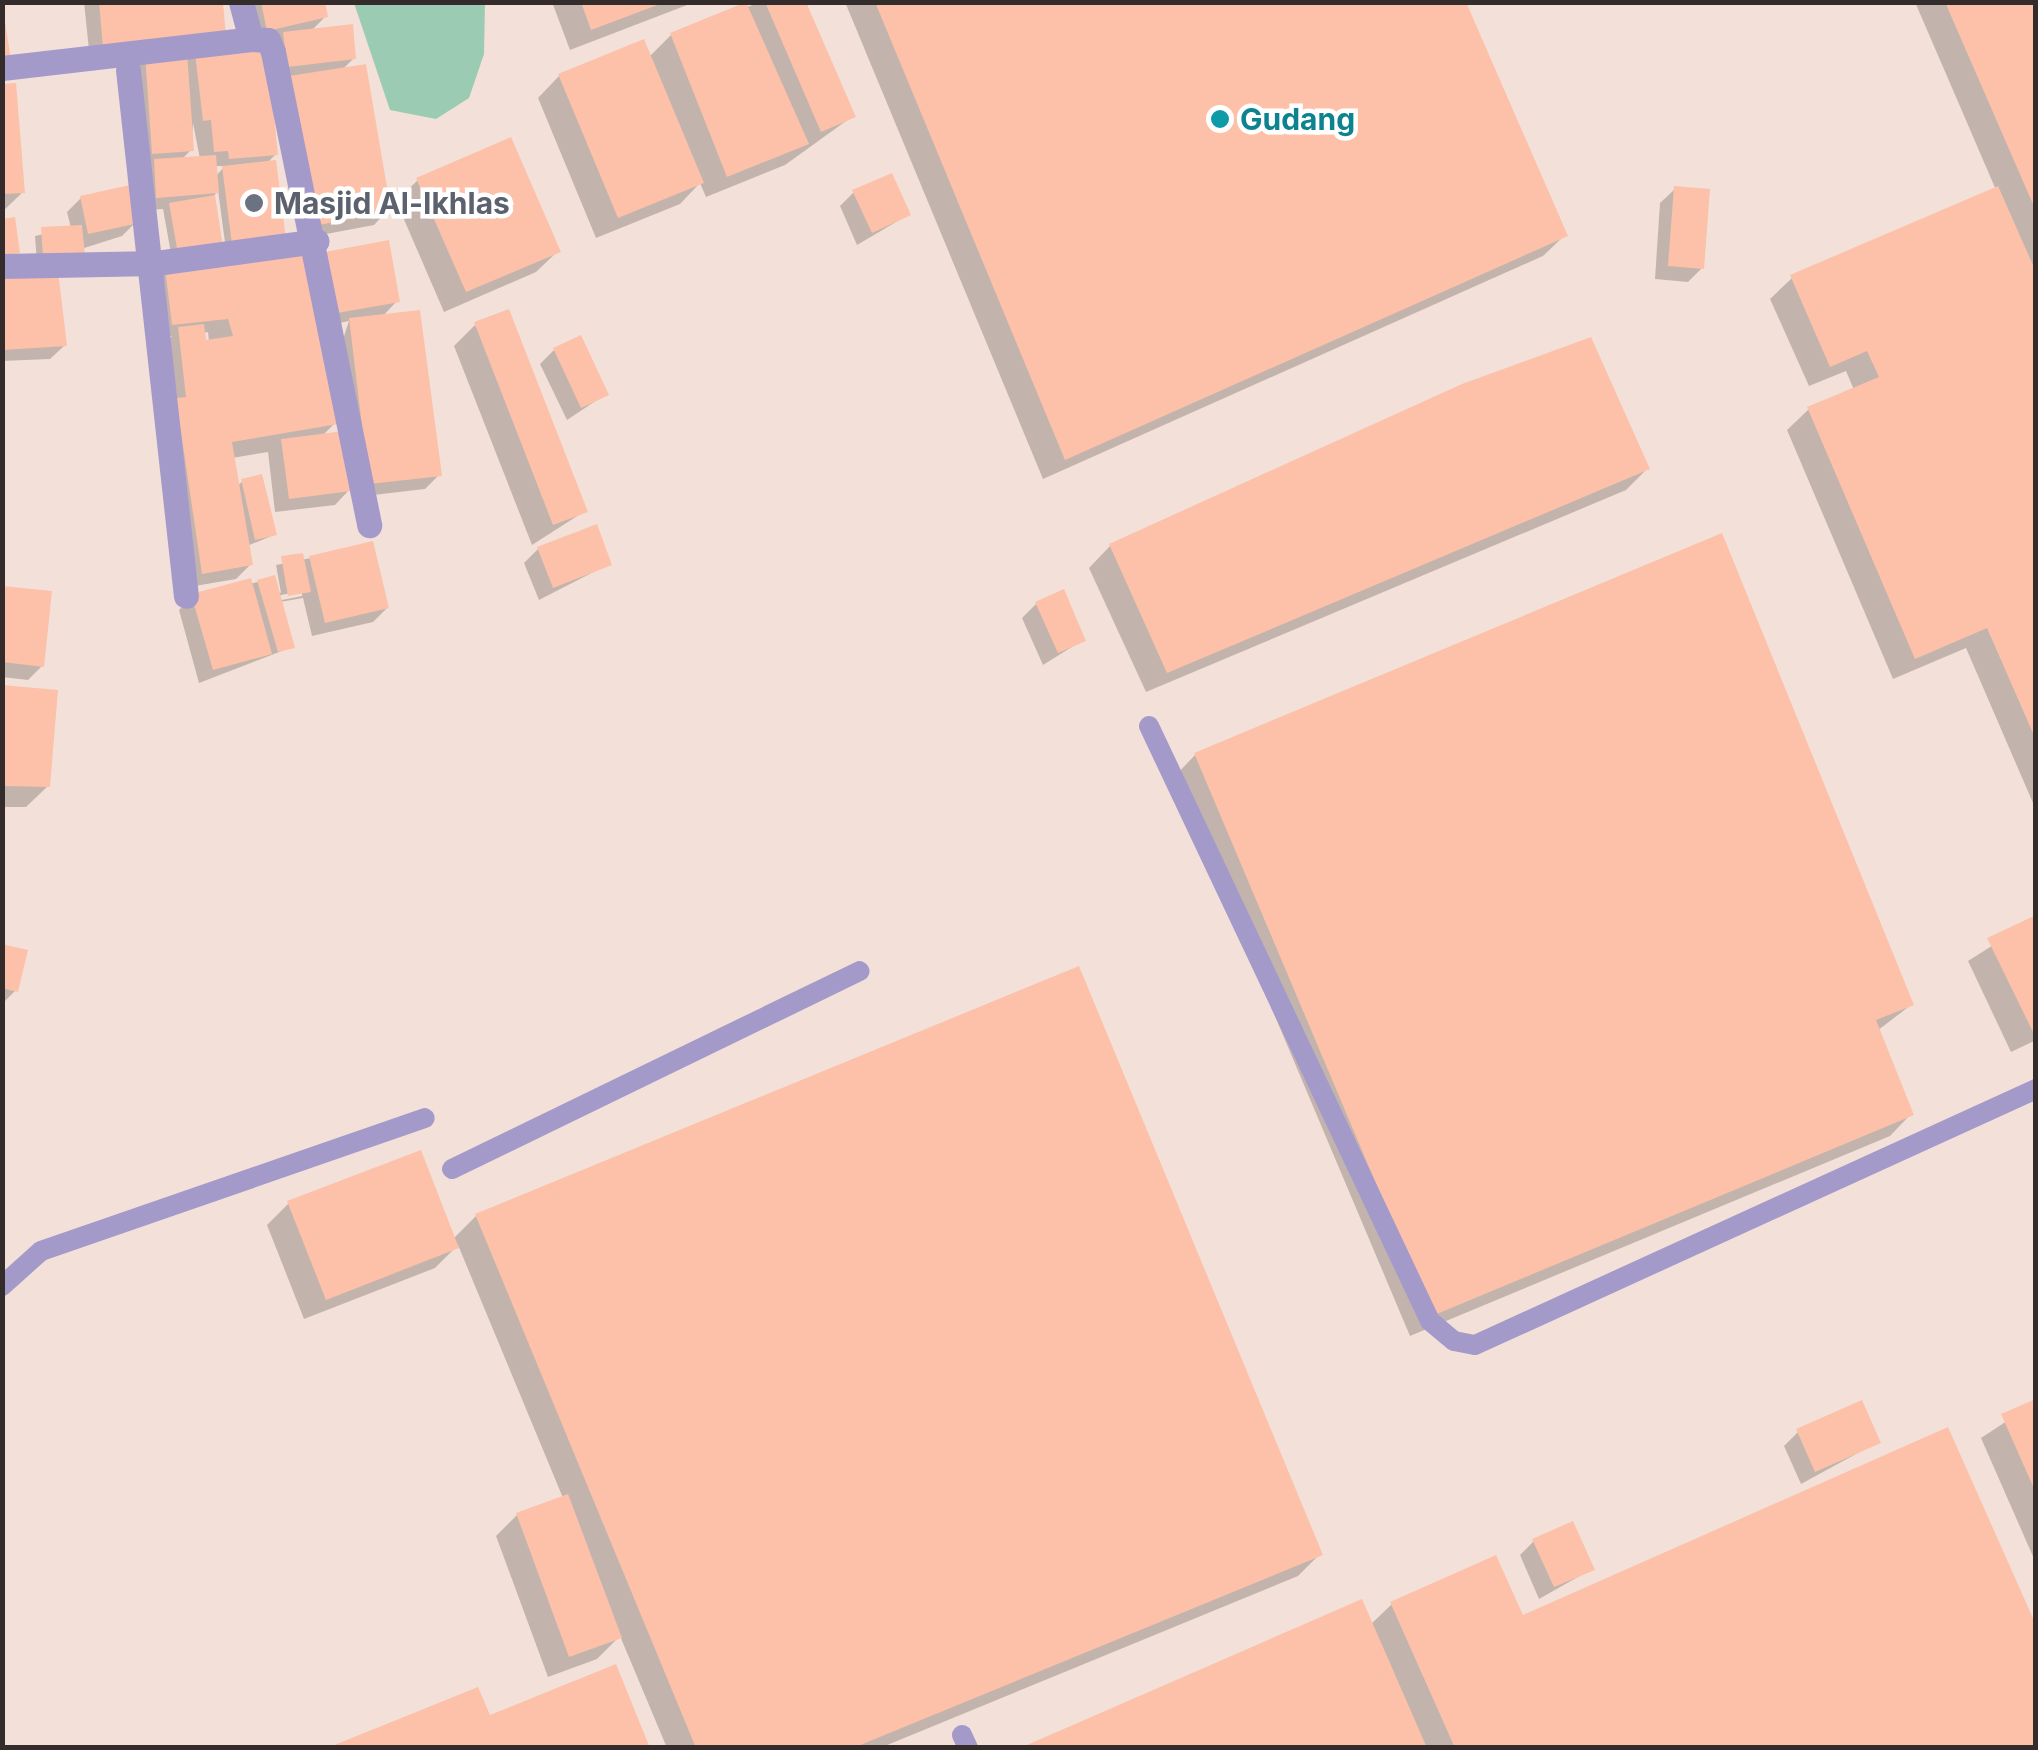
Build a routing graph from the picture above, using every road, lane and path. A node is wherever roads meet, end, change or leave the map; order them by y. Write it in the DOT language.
graph roads {
  1 [pos="241,2"];
  2 [pos="251,38"];
  3 [pos="2,68"];
  4 [pos="128,70"];
  5 [pos="316,242"];
  6 [pos="156,263"];
  7 [pos="2,266"];
  8 [pos="369,525"];
  9 [pos="186,596"];
  10 [pos="1149,726"];
  11 [pos="859,972"];
  12 [pos="2036,1089"];
  13 [pos="425,1118"];
  14 [pos="452,1169"];
  15 [pos="2,1286"];
  1 -- 2 [label="street"];
  2 -- 3 [label="street"];
  2 -- 5 [label="street"];
  4 -- 6 [label="street"];
  5 -- 6 [label="street"];
  5 -- 8 [label="street"];
  6 -- 7 [label="street"];
  6 -- 9 [label="street"];
  10 -- 12 [label="lane"];
  11 -- 14 [label="lane"];
  13 -- 15 [label="lane"];
}
